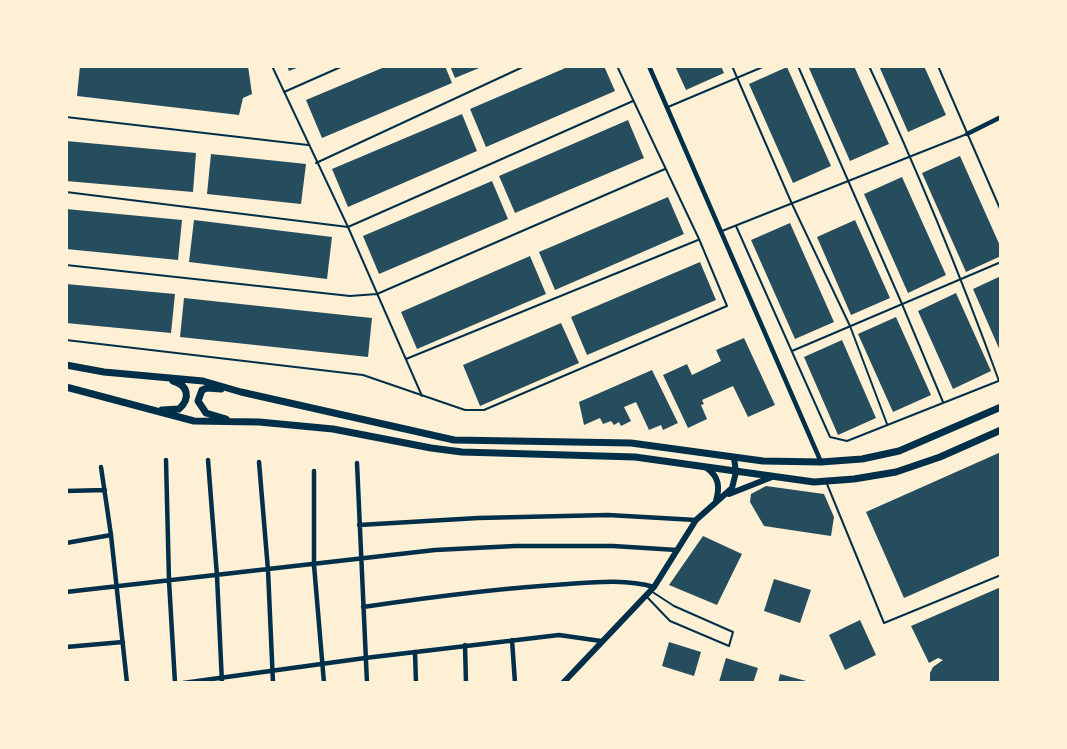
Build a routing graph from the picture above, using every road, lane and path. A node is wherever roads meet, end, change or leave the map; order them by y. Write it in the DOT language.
graph roads {
  1 [pos="272,66"];
  2 [pos="343,66"];
  3 [pos="525,66"];
  4 [pos="617,66"];
  5 [pos="650,66"];
  6 [pos="732,66"];
  7 [pos="765,66"];
  8 [pos="798,66"];
  9 [pos="869,66"];
  10 [pos="938,66"];
  11 [pos="738,78"];
  12 [pos="284,92"];
  13 [pos="633,101"];
  14 [pos="667,107"];
  15 [pos="66,117"];
  16 [pos="1001,117"];
  17 [pos="967,134"];
  18 [pos="308,145"];
  19 [pos="911,157"];
  20 [pos="316,162"];
  21 [pos="665,169"];
  22 [pos="848,182"];
  23 [pos="66,192"];
  24 [pos="792,204"];
  25 [pos="1001,212"];
  26 [pos="736,225"];
  27 [pos="348,228"];
  28 [pos="722,231"];
  29 [pos="699,239"];
  30 [pos="1001,262"];
  31 [pos="66,265"];
  32 [pos="962,279"];
  33 [pos="377,294"];
  34 [pos="902,304"];
  35 [pos="850,326"];
  36 [pos="66,340"];
  37 [pos="792,351"];
  38 [pos="406,359"];
  39 [pos="66,365"];
  40 [pos="155,377"];
  41 [pos="1000,380"];
  42 [pos="66,387"];
  43 [pos="241,392"];
  44 [pos="422,396"];
  45 [pos="943,403"];
  46 [pos="1001,407"];
  47 [pos="147,410"];
  48 [pos="235,421"];
  49 [pos="887,425"];
  50 [pos="1001,430"];
  51 [pos="734,458"];
  52 [pos="166,460"];
  53 [pos="208,460"];
  54 [pos="259,462"];
  55 [pos="821,462"];
  56 [pos="357,463"];
  57 [pos="101,467"];
  58 [pos="707,468"];
  59 [pos="314,471"];
  60 [pos="736,472"];
  61 [pos="772,477"];
  62 [pos="826,481"];
  63 [pos="105,490"];
  64 [pos="66,491"];
  65 [pos="715,501"];
  66 [pos="696,520"];
  67 [pos="359,525"];
  68 [pos="111,535"];
  69 [pos="66,543"];
  70 [pos="677,550"];
  71 [pos="361,559"];
  72 [pos="314,564"];
  73 [pos="268,570"];
  74 [pos="1001,575"];
  75 [pos="217,576"];
  76 [pos="169,581"];
  77 [pos="117,587"];
  78 [pos="651,591"];
  79 [pos="66,592"];
  80 [pos="363,607"];
  81 [pos="512,640"];
  82 [pos="601,641"];
  83 [pos="123,642"];
  84 [pos="465,645"];
  85 [pos="66,647"];
  86 [pos="415,652"];
  87 [pos="365,658"];
  88 [pos="323,664"];
  89 [pos="273,671"];
  90 [pos="222,680"];
  91 [pos="127,683"];
  92 [pos="175,683"];
  93 [pos="183,683"];
  94 [pos="273,683"];
  95 [pos="324,683"];
  96 [pos="367,683"];
  97 [pos="416,683"];
  98 [pos="466,683"];
  99 [pos="515,683"];
  100 [pos="563,683"];
  1 -- 12 [label="lane"];
  2 -- 12 [label="lane"];
  3 -- 20 [label="lane"];
  4 -- 13 [label="lane"];
  5 -- 14 [label="street"];
  6 -- 11 [label="lane"];
  7 -- 11 [label="lane"];
  8 -- 22 [label="lane"];
  9 -- 19 [label="lane"];
  10 -- 17 [label="lane"];
  11 -- 14 [label="lane"];
  11 -- 24 [label="lane"];
  12 -- 18 [label="lane"];
  13 -- 21 [label="lane"];
  13 -- 27 [label="lane"];
  14 -- 28 [label="street"];
  15 -- 18 [label="lane"];
  16 -- 17 [label="street"];
  17 -- 19 [label="lane"];
  17 -- 25 [label="lane"];
  18 -- 20 [label="lane"];
  19 -- 22 [label="lane"];
  19 -- 32 [label="lane"];
  20 -- 27 [label="lane"];
  21 -- 29 [label="lane"];
  21 -- 33 [label="lane"];
  22 -- 24 [label="lane"];
  22 -- 34 [label="lane"];
  23 -- 27 [label="lane"];
  24 -- 26 [label="lane"];
  24 -- 35 [label="lane"];
  26 -- 28 [label="lane"];
  26 -- 37 [label="lane"];
  27 -- 33 [label="lane"];
  28 -- 55 [label="street"];
  29 -- 38 [label="lane"];
  29 -- 44 [label="lane"];
  30 -- 32 [label="lane"];
  31 -- 33 [label="lane"];
  32 -- 34 [label="lane"];
  32 -- 41 [label="lane"];
  33 -- 38 [label="lane"];
  34 -- 35 [label="lane"];
  34 -- 45 [label="lane"];
  35 -- 37 [label="lane"];
  35 -- 49 [label="lane"];
  36 -- 44 [label="lane"];
  37 -- 49 [label="lane"];
  38 -- 44 [label="lane"];
  39 -- 40 [label="main road"];
  40 -- 43 [label="main road"];
  40 -- 47 [label="main road"];
  41 -- 45 [label="lane"];
  42 -- 47 [label="main road"];
  43 -- 48 [label="main road"];
  43 -- 51 [label="main road"];
  45 -- 49 [label="lane"];
  46 -- 55 [label="main road"];
  47 -- 48 [label="main road"];
  48 -- 58 [label="main road"];
  50 -- 62 [label="main road"];
  51 -- 55 [label="main road"];
  51 -- 60 [label="street"];
  52 -- 76 [label="street"];
  53 -- 75 [label="street"];
  54 -- 73 [label="street"];
  56 -- 67 [label="street"];
  57 -- 63 [label="street"];
  58 -- 60 [label="main road"];
  58 -- 65 [label="street"];
  59 -- 72 [label="street"];
  60 -- 61 [label="main road"];
  60 -- 65 [label="street"];
  61 -- 62 [label="main road"];
  61 -- 65 [label="street"];
  62 -- 74 [label="lane"];
  63 -- 64 [label="street"];
  63 -- 68 [label="street"];
  65 -- 66 [label="street"];
  66 -- 67 [label="street"];
  66 -- 70 [label="street"];
  67 -- 71 [label="street"];
  68 -- 69 [label="street"];
  68 -- 77 [label="street"];
  70 -- 71 [label="street"];
  70 -- 78 [label="street"];
  71 -- 72 [label="street"];
  71 -- 80 [label="street"];
  72 -- 73 [label="street"];
  72 -- 88 [label="street"];
  73 -- 75 [label="street"];
  73 -- 89 [label="street"];
  75 -- 76 [label="street"];
  75 -- 90 [label="street"];
  76 -- 77 [label="street"];
  76 -- 92 [label="street"];
  77 -- 79 [label="street"];
  77 -- 83 [label="street"];
  78 -- 78 [label="lane"];
  78 -- 80 [label="street"];
  78 -- 82 [label="street"];
  80 -- 87 [label="street"];
  81 -- 82 [label="street"];
  81 -- 84 [label="street"];
  81 -- 99 [label="street"];
  82 -- 100 [label="street"];
  83 -- 85 [label="street"];
  83 -- 91 [label="street"];
  84 -- 86 [label="street"];
  84 -- 98 [label="street"];
  86 -- 87 [label="street"];
  86 -- 97 [label="street"];
  87 -- 88 [label="street"];
  87 -- 96 [label="street"];
  88 -- 89 [label="street"];
  88 -- 95 [label="street"];
  89 -- 90 [label="street"];
  89 -- 94 [label="street"];
  90 -- 93 [label="street"];
}
